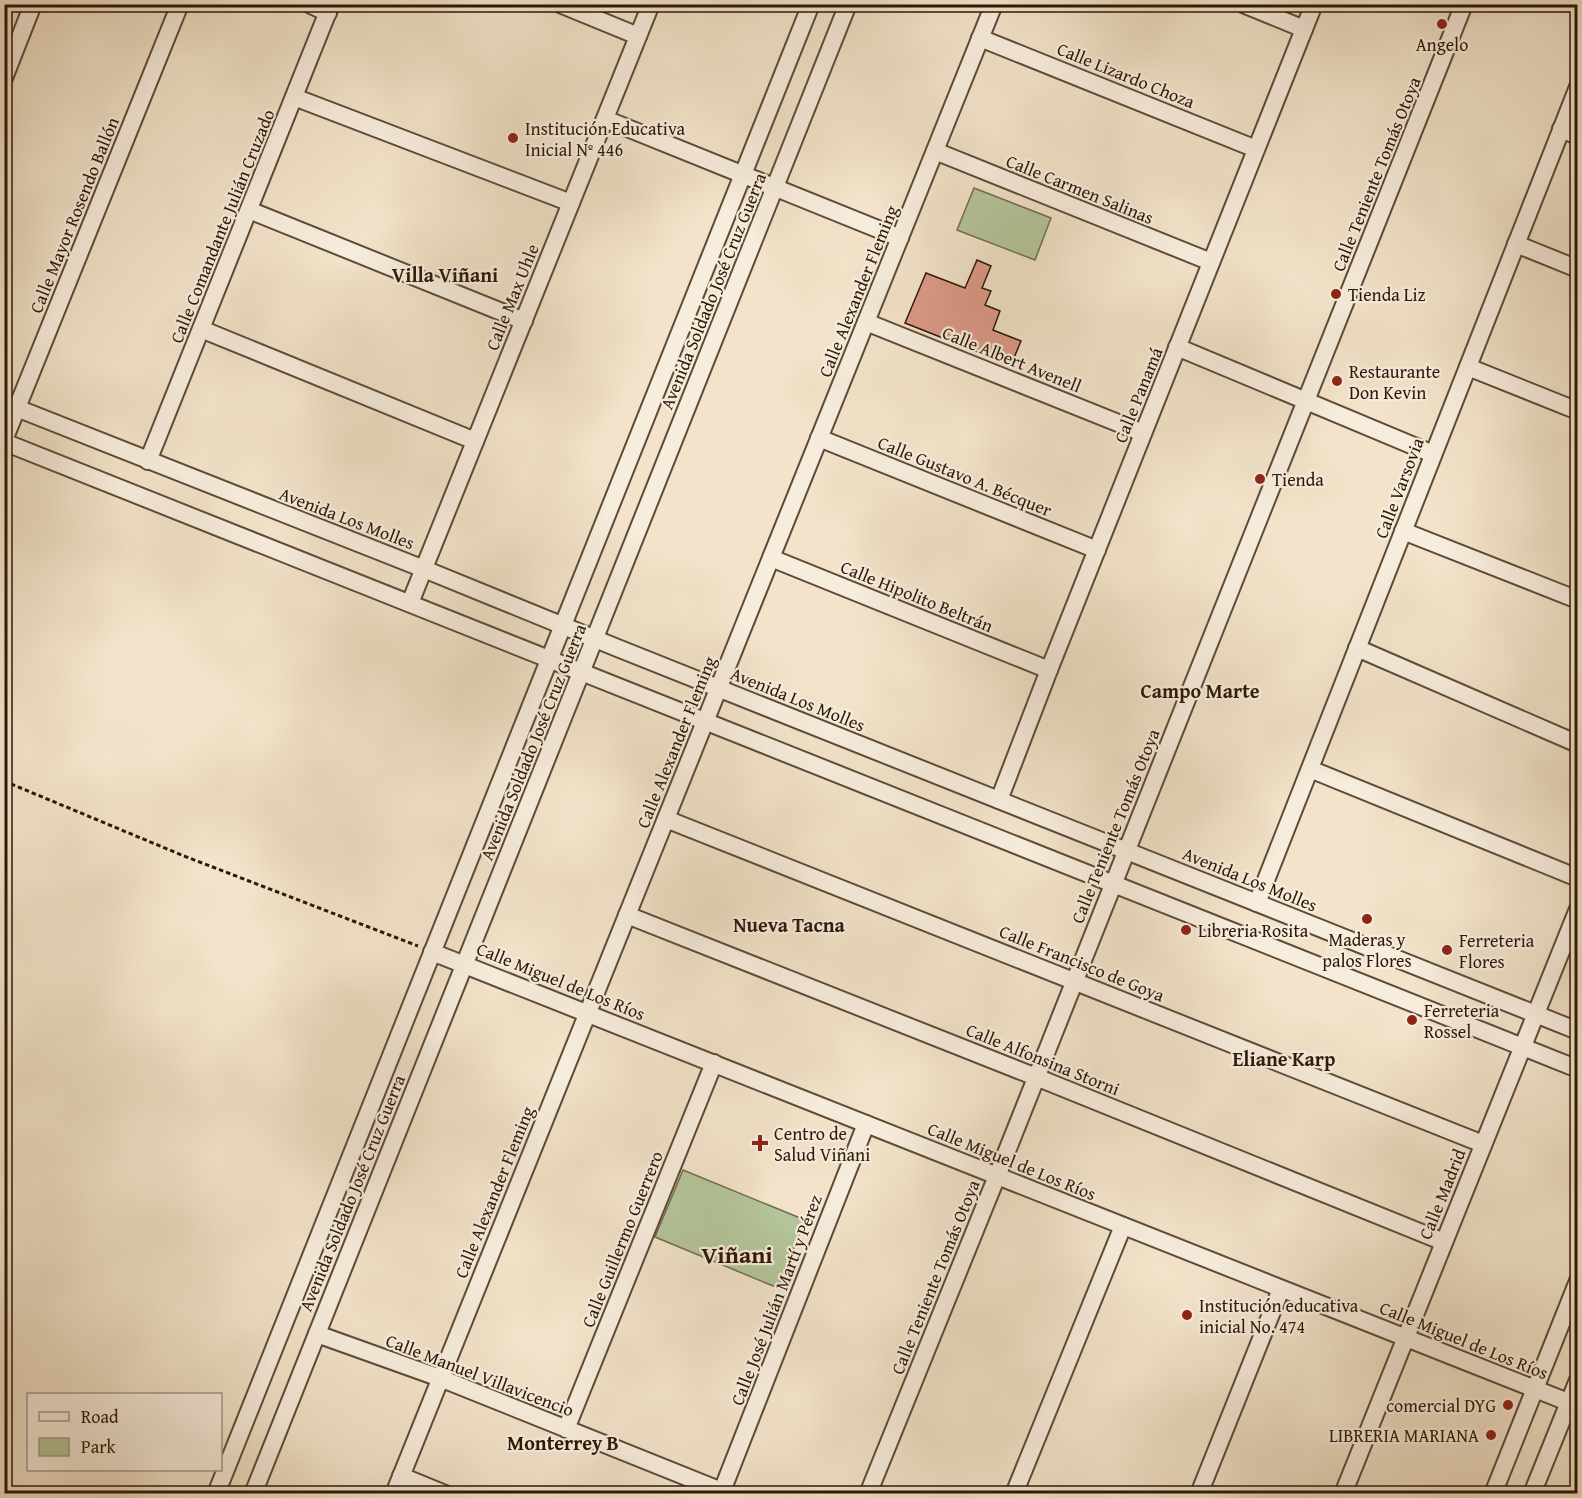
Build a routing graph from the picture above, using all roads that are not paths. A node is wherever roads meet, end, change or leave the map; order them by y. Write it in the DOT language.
graph roads {
  1 [pos="33,4"];
  2 [pos="180,4"];
  3 [pos="309,4"];
  4 [pos="560,4"];
  5 [pos="651,4"];
  6 [pos="811,4"];
  7 [pos="848,4"];
  8 [pos="994,4"];
  9 [pos="1243,4"];
  10 [pos="1314,4"];
  11 [pos="1464,4"];
  12 [pos="329,9"];
  13 [pos="1304,29"];
  14 [pos="638,36"];
  15 [pos="980,38"];
  16 [pos="4,78"];
  17 [pos="1578,87"];
  18 [pos="294,97"];
  19 [pos="605,119"];
  20 [pos="1561,129"];
  21 [pos="1578,136"];
  22 [pos="1256,149"];
  23 [pos="935,151"];
  24 [pos="743,174"];
  25 [pos="775,188"];
  26 [pos="571,203"];
  27 [pos="249,210"];
  28 [pos="900,238"];
  29 [pos="1516,244"];
  30 [pos="1211,262"];
  31 [pos="1578,269"];
  32 [pos="524,321"];
  33 [pos="866,322"];
  34 [pos="201,329"];
  35 [pos="1177,348"];
  36 [pos="1468,368"];
  37 [pos="1306,400"];
  38 [pos="11,406"];
  39 [pos="1578,411"];
  40 [pos="1143,433"];
  41 [pos="819,438"];
  42 [pos="4,441"];
  43 [pos="476,441"];
  44 [pos="1433,454"];
  45 [pos="148,461"];
  46 [pos="1403,531"];
  47 [pos="1097,550"];
  48 [pos="771,558"];
  49 [pos="424,569"];
  50 [pos="1578,600"];
  51 [pos="410,603"];
  52 [pos="563,625"];
  53 [pos="595,639"];
  54 [pos="1357,648"];
  55 [pos="549,659"];
  56 [pos="1049,670"];
  57 [pos="582,672"];
  58 [pos="719,688"];
  59 [pos="705,721"];
  60 [pos="1578,744"];
  61 [pos="1310,769"];
  62 [pos="999,800"];
  63 [pos="666,819"];
  64 [pos="1127,851"];
  65 [pos="1578,878"];
  66 [pos="1113,884"];
  67 [pos="1257,903"];
  68 [pos="1578,909"];
  69 [pos="627,915"];
  70 [pos="432,952"];
  71 [pos="465,964"];
  72 [pos="1074,981"];
  73 [pos="588,1013"];
  74 [pos="1536,1014"];
  75 [pos="1578,1031"];
  76 [pos="1522,1047"];
  77 [pos="714,1063"];
  78 [pos="1578,1069"];
  79 [pos="1036,1077"];
  80 [pos="866,1124"];
  81 [pos="1483,1144"];
  82 [pos="997,1176"];
  83 [pos="1123,1226"];
  84 [pos="1444,1242"];
  85 [pos="1578,1281"];
  86 [pos="1281,1289"];
  87 [pos="317,1334"];
  88 [pos="1406,1338"];
  89 [pos="440,1378"];
  90 [pos="1578,1380"];
  91 [pos="1534,1389"];
  92 [pos="1573,1405"];
  93 [pos="566,1429"];
  94 [pos="401,1476"];
  95 [pos="726,1492"];
  96 [pos="216,1494"];
  97 [pos="253,1494"];
  98 [pos="394,1494"];
  99 [pos="445,1494"];
  100 [pos="868,1494"];
  101 [pos="1014,1494"];
  102 [pos="1198,1494"];
  103 [pos="1343,1494"];
  104 [pos="1492,1494"];
  105 [pos="1532,1494"];
  1 -- 16 [label="street"];
  2 -- 38 [label="street, Calle Mayor Rosendo Ballón"];
  3 -- 12 [label="street"];
  4 -- 14 [label="street"];
  5 -- 14 [label="street, Calle Max Uhle"];
  6 -- 24 [label="street, Avenida Soldado José Cruz Guerra"];
  7 -- 25 [label="street, Avenida Soldado José Cruz Guerra"];
  8 -- 15 [label="street, Calle Alexander Fleming"];
  9 -- 13 [label="street"];
  10 -- 13 [label="street, Calle Panamá"];
  11 -- 37 [label="street, Calle Teniente Tomás Otoya"];
  12 -- 18 [label="street, Calle Comandante Julián Cruzado"];
  13 -- 22 [label="street, Calle Panamá"];
  14 -- 19 [label="street, Calle Max Uhle"];
  15 -- 22 [label="street, Calle Lizardo Choza"];
  15 -- 23 [label="street, Calle Alexander Fleming"];
  17 -- 20 [label="street, Calle Varsovia"];
  18 -- 26 [label="street"];
  18 -- 27 [label="street, Calle Comandante Julián Cruzado"];
  19 -- 24 [label="street"];
  19 -- 26 [label="street, Calle Max Uhle"];
  20 -- 21 [label="street"];
  20 -- 29 [label="street, Calle Varsovia"];
  22 -- 30 [label="street, Calle Panamá"];
  23 -- 28 [label="street, Calle Alexander Fleming"];
  23 -- 30 [label="street, Calle Carmen Salinas"];
  24 -- 25 [label="street"];
  24 -- 52 [label="street, Avenida Soldado José Cruz Guerra"];
  25 -- 28 [label="street"];
  25 -- 53 [label="street, Avenida Soldado José Cruz Guerra"];
  26 -- 32 [label="street, Calle Max Uhle"];
  27 -- 32 [label="street"];
  27 -- 34 [label="street, Calle Comandante Julián Cruzado"];
  28 -- 33 [label="street, Calle Alexander Fleming"];
  29 -- 31 [label="street"];
  29 -- 36 [label="street, Calle Varsovia"];
  30 -- 35 [label="street, Calle Panamá"];
  32 -- 43 [label="street, Calle Max Uhle"];
  33 -- 40 [label="street, Calle Albert Avenell"];
  33 -- 41 [label="street, Calle Alexander Fleming"];
  34 -- 43 [label="street"];
  34 -- 45 [label="street, Calle Comandante Julián Cruzado"];
  35 -- 37 [label="street"];
  35 -- 40 [label="street, Calle Panamá"];
  36 -- 39 [label="street"];
  36 -- 44 [label="street, Calle Varsovia"];
  37 -- 44 [label="street"];
  37 -- 64 [label="street, Calle Teniente Tomás Otoya"];
  38 -- 42 [label="street, Calle Mayor Rosendo Ballón"];
  38 -- 45 [label="street, Avenida Los Molles"];
  40 -- 47 [label="street, Calle Panamá"];
  41 -- 47 [label="street, Calle Gustavo A. Bécquer"];
  41 -- 48 [label="street, Calle Alexander Fleming"];
  42 -- 51 [label="street"];
  43 -- 49 [label="street, Calle Max Uhle"];
  44 -- 46 [label="street, Calle Varsovia"];
  45 -- 49 [label="street, Avenida Los Molles"];
  46 -- 50 [label="street"];
  46 -- 54 [label="street, Calle Varsovia"];
  47 -- 56 [label="street, Calle Panamá"];
  48 -- 56 [label="street, Calle Hipolito Beltrán"];
  48 -- 58 [label="street, Calle Alexander Fleming"];
  49 -- 51 [label="street, Calle Max Uhle"];
  49 -- 52 [label="street, Avenida Los Molles"];
  51 -- 55 [label="street"];
  52 -- 53 [label="street, Avenida Los Molles"];
  52 -- 55 [label="street, Avenida Soldado José Cruz Guerra"];
  53 -- 57 [label="street, Avenida Soldado José Cruz Guerra"];
  53 -- 58 [label="street, Avenida Los Molles"];
  54 -- 60 [label="street"];
  54 -- 61 [label="street, Calle Varsovia"];
  55 -- 57 [label="street"];
  55 -- 70 [label="street, Avenida Soldado José Cruz Guerra"];
  56 -- 62 [label="street, Calle Panamá"];
  57 -- 59 [label="street"];
  57 -- 71 [label="street, Avenida Soldado José Cruz Guerra"];
  58 -- 59 [label="street, Calle Alexander Fleming"];
  58 -- 62 [label="street, Avenida Los Molles"];
  59 -- 63 [label="street, Calle Alexander Fleming"];
  59 -- 66 [label="street"];
  61 -- 65 [label="street"];
  61 -- 67 [label="street, Calle Varsovia"];
  62 -- 64 [label="street, Avenida Los Molles"];
  63 -- 69 [label="street, Calle Alexander Fleming"];
  63 -- 72 [label="street, Calle Francisco de Goya"];
  64 -- 66 [label="street, Calle Teniente Tomás Otoya"];
  64 -- 67 [label="street, Avenida Los Molles"];
  66 -- 72 [label="street, Calle Teniente Tomás Otoya"];
  66 -- 76 [label="street"];
  67 -- 74 [label="street, Avenida Los Molles"];
  68 -- 74 [label="street, Calle Madrid"];
  69 -- 73 [label="street, Calle Alexander Fleming"];
  69 -- 79 [label="street, Calle Alfonsina Storni"];
  70 -- 71 [label="street, Calle Miguel de Los Ríos"];
  70 -- 96 [label="street, Avenida Soldado José Cruz Guerra"];
  71 -- 73 [label="street, Calle Miguel de Los Ríos"];
  71 -- 87 [label="street, Avenida Soldado José Cruz Guerra"];
  72 -- 79 [label="street, Calle Teniente Tomás Otoya"];
  72 -- 81 [label="street, Calle Francisco de Goya"];
  73 -- 77 [label="street, Calle Miguel de Los Ríos"];
  73 -- 89 [label="street, Calle Alexander Fleming"];
  74 -- 75 [label="street, Avenida Los Molles"];
  74 -- 76 [label="street, Calle Madrid"];
  76 -- 78 [label="street"];
  76 -- 81 [label="street, Calle Madrid"];
  77 -- 80 [label="street, Calle Miguel de Los Ríos"];
  77 -- 93 [label="street, Calle Guillermo Guerrero"];
  79 -- 82 [label="street, Calle Teniente Tomás Otoya"];
  79 -- 84 [label="street, Calle Alfonsina Storni"];
  80 -- 82 [label="street, Calle Miguel de Los Ríos"];
  80 -- 95 [label="street, Calle José Julián Martí y Pérez"];
  81 -- 84 [label="street, Calle Madrid"];
  82 -- 83 [label="street, Calle Miguel de Los Ríos"];
  82 -- 100 [label="street, Calle Teniente Tomás Otoya"];
  83 -- 86 [label="street, Calle Miguel de Los Ríos"];
  83 -- 101 [label="street"];
  84 -- 88 [label="street, Calle Madrid"];
  85 -- 91 [label="street"];
  86 -- 88 [label="street, Calle Miguel de Los Ríos"];
  86 -- 102 [label="street"];
  87 -- 89 [label="street, Calle Manuel Villavicencio"];
  87 -- 97 [label="street, Avenida Soldado José Cruz Guerra"];
  88 -- 91 [label="street, Calle Miguel de Los Ríos"];
  88 -- 103 [label="street, Calle Madrid"];
  89 -- 93 [label="street, Calle Manuel Villavicencio"];
  89 -- 94 [label="street, Calle Alexander Fleming"];
  90 -- 92 [label="street"];
  91 -- 92 [label="street, Calle Miguel de Los Ríos"];
  91 -- 104 [label="street"];
  92 -- 105 [label="street"];
  93 -- 95 [label="street, Calle Manuel Villavicencio"];
  94 -- 98 [label="street, Calle Alexander Fleming"];
  94 -- 99 [label="street"];
}
